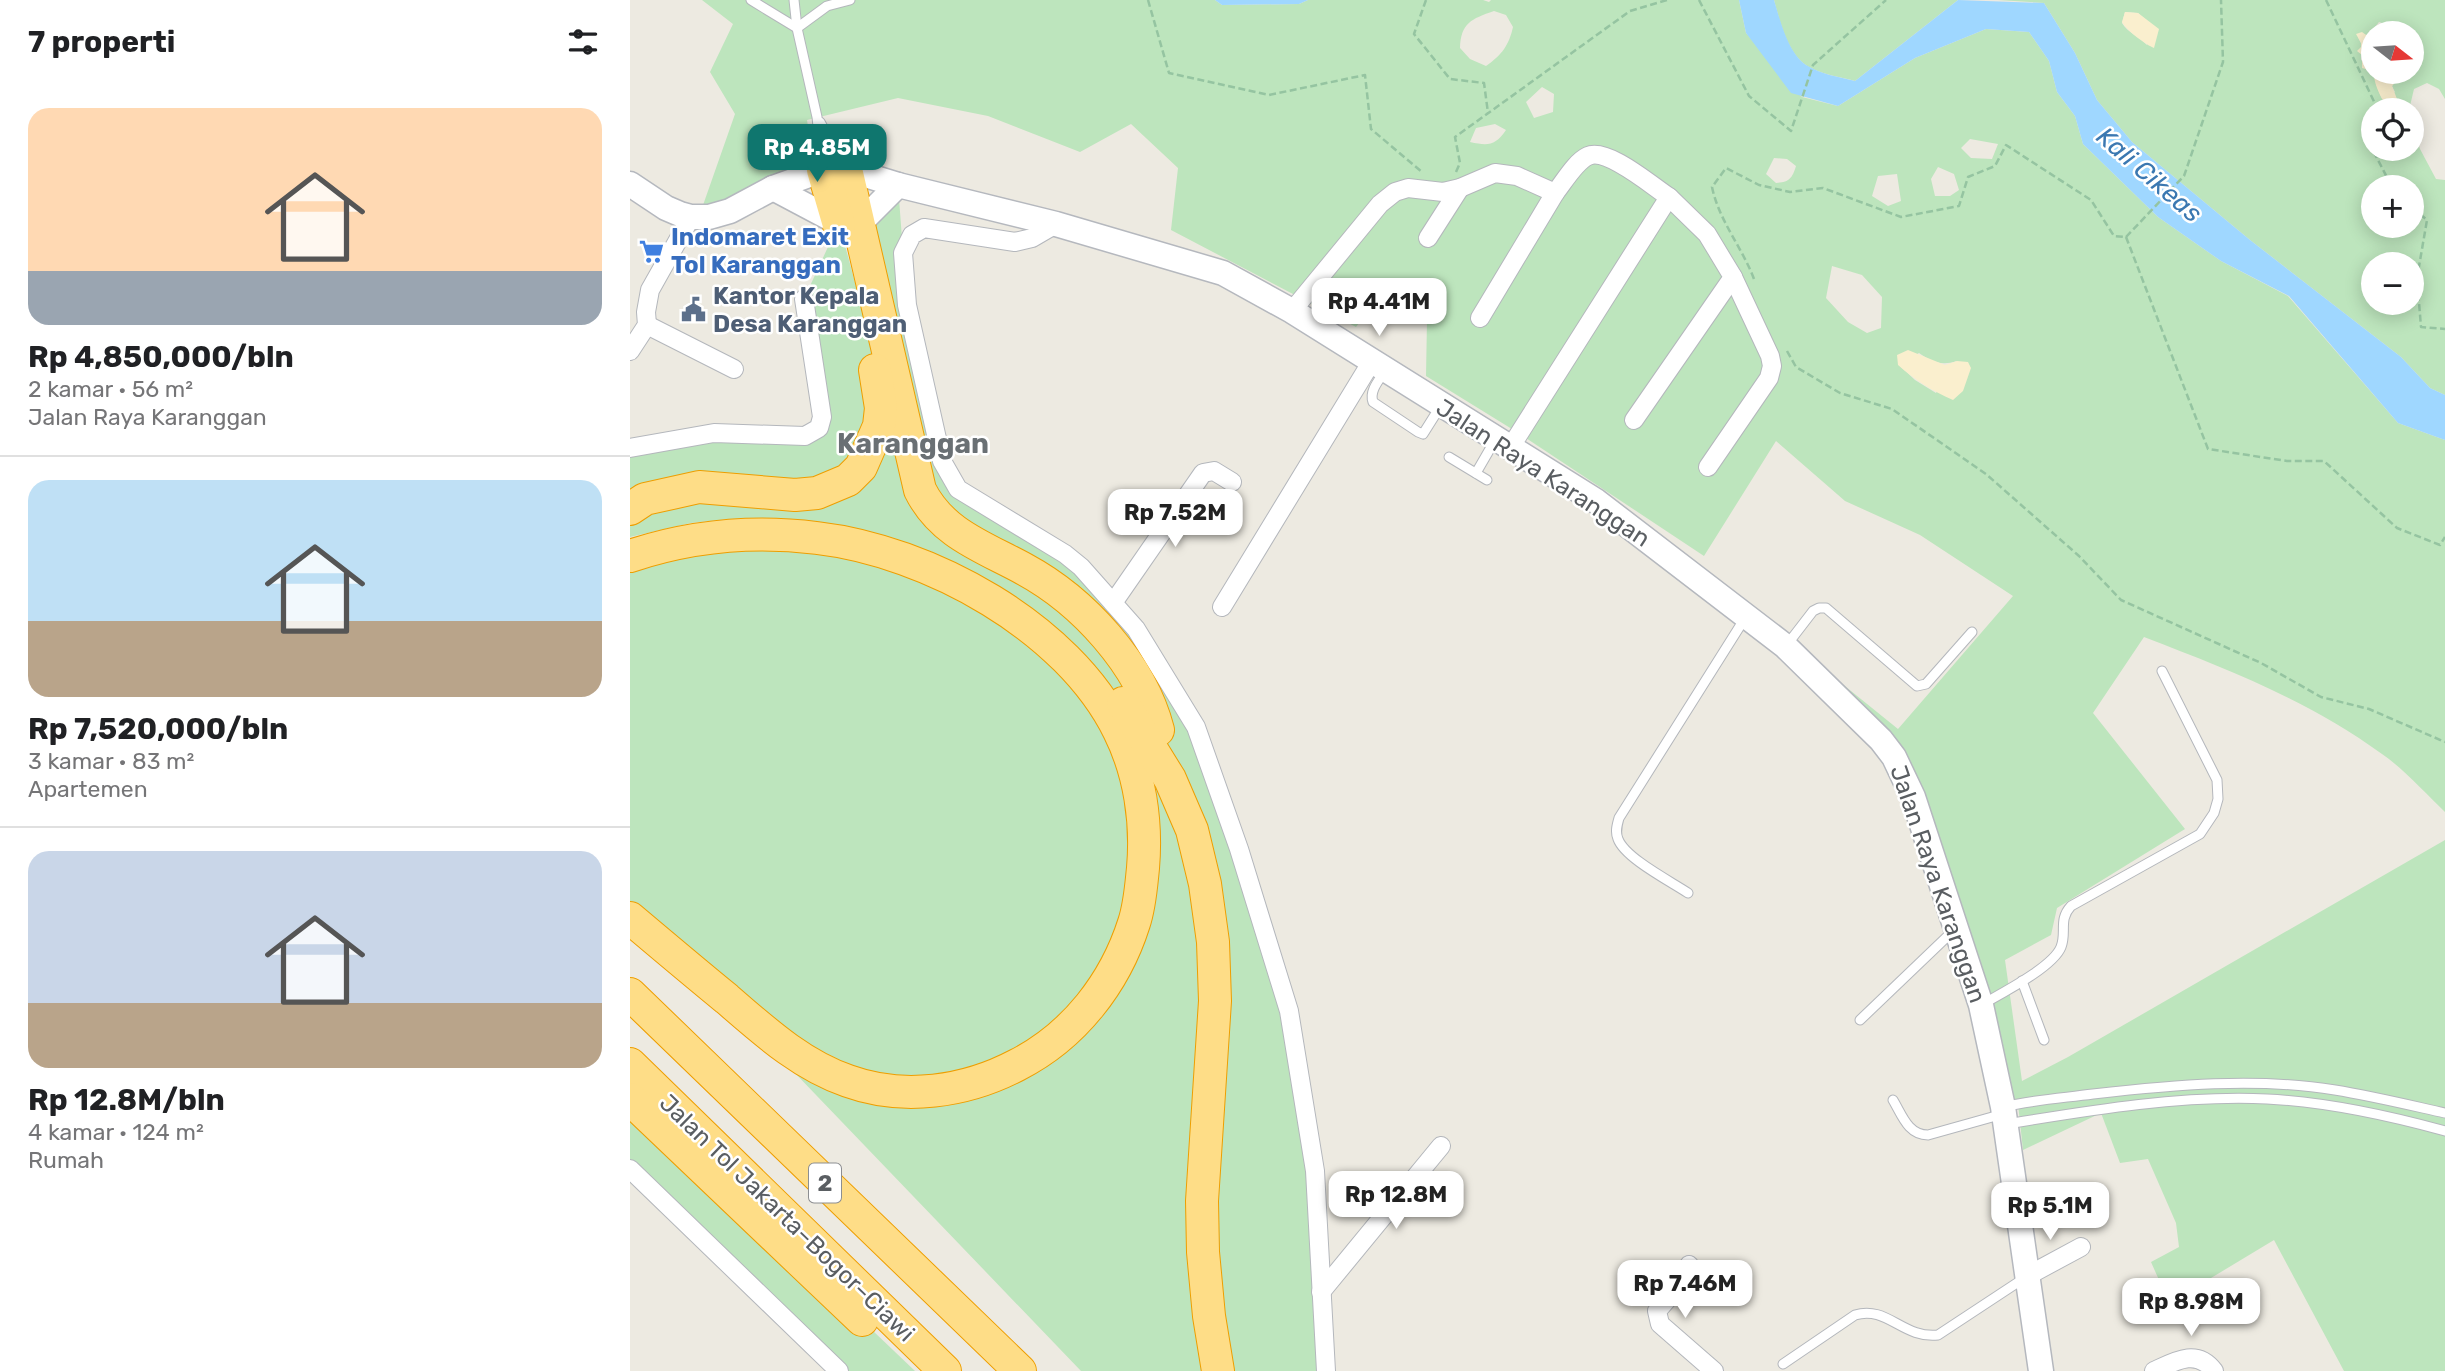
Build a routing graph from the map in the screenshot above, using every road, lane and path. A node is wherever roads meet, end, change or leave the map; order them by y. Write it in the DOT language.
graph roads {
  1 [pos="751,0"];
  2 [pos="794,0"];
  3 [pos="850,0"];
  4 [pos="1148,0"];
  5 [pos="1426,0"];
  6 [pos="1667,0"];
  7 [pos="1699,0"];
  8 [pos="1886,0"];
  9 [pos="2221,0"];
  10 [pos="2326,0"];
  11 [pos="797,28"];
  12 [pos="2373,98"];
  13 [pos="1488,114"];
  14 [pos="817,117"];
  15 [pos="835,170"];
  16 [pos="1427,176"];
  17 [pos="1458,181"];
  18 [pos="630,184"];
  19 [pos="898,186"];
  20 [pos="773,188"];
  21 [pos="1555,193"];
  22 [pos="1669,197"];
  23 [pos="691,217"];
  24 [pos="2424,217"];
  25 [pos="848,224"];
  26 [pos="1056,224"];
  27 [pos="2126,237"];
  28 [pos="2424,237"];
  29 [pos="1428,238"];
  30 [pos="2424,238"];
  31 [pos="1733,276"];
  32 [pos="1755,281"];
  33 [pos="804,299"];
  34 [pos="1292,310"];
  35 [pos="1480,318"];
  36 [pos="648,325"];
  37 [pos="2445,329"];
  38 [pos="1784,345"];
  39 [pos="630,351"];
  40 [pos="1379,365"];
  41 [pos="734,369"];
  42 [pos="1441,405"];
  43 [pos="1634,420"];
  44 [pos="1503,444"];
  45 [pos="630,449"];
  46 [pos="1449,457"];
  47 [pos="1708,467"];
  48 [pos="1476,473"];
  49 [pos="1487,480"];
  50 [pos="1232,482"];
  51 [pos="630,509"];
  52 [pos="630,537"];
  53 [pos="2445,537"];
  54 [pos="630,556"];
  55 [pos="1113,603"];
  56 [pos="1222,607"];
  57 [pos="1748,617"];
  58 [pos="1972,632"];
  59 [pos="1785,646"];
  60 [pos="2162,671"];
  61 [pos="2445,742"];
  62 [pos="1170,779"];
  63 [pos="1688,893"];
  64 [pos="630,918"];
  65 [pos="1957,928"];
  66 [pos="2022,981"];
  67 [pos="630,995"];
  68 [pos="1981,1005"];
  69 [pos="1860,1020"];
  70 [pos="2044,1040"];
  71 [pos="630,1064"];
  72 [pos="2096,1094"];
  73 [pos="1893,1100"];
  74 [pos="634,1104"];
  75 [pos="2096,1110"];
  76 [pos="2445,1114"];
  77 [pos="2004,1115"];
  78 [pos="2445,1131"];
  79 [pos="1441,1146"];
  80 [pos="630,1169"];
  81 [pos="2081,1247"];
  82 [pos="1689,1265"];
  83 [pos="2028,1275"];
  84 [pos="1321,1292"];
  85 [pos="1783,1364"];
  86 [pos="839,1371"];
  87 [pos="915,1371"];
  88 [pos="945,1371"];
  89 [pos="1020,1371"];
  90 [pos="1218,1371"];
  91 [pos="1326,1371"];
  92 [pos="1714,1371"];
  93 [pos="2041,1371"];
  94 [pos="2154,1371"];
  95 [pos="2214,1371"];
  1 -- 11 [label="lane"];
  2 -- 11 [label="lane"];
  3 -- 11 [label="lane"];
  4 -- 16 [label="path"];
  5 -- 13 [label="path"];
  6 -- 13 [label="path"];
  7 -- 8 [label="path"];
  9 -- 27 [label="path"];
  10 -- 12 [label="path"];
  11 -- 14 [label="lane"];
  13 -- 17 [label="path"];
  14 -- 15 [label="lane"];
  14 -- 15 [label="lane"];
  15 -- 19 [label="street, Jalan Raya Karanggan"];
  15 -- 20 [label="street"];
  15 -- 25 [label="highway"];
  17 -- 21 [label="street"];
  17 -- 29 [label="street"];
  17 -- 34 [label="street"];
  18 -- 23 [label="street"];
  19 -- 25 [label="street"];
  19 -- 26 [label="street, Jalan Raya Karanggan"];
  20 -- 23 [label="street"];
  20 -- 25 [label="street"];
  21 -- 22 [label="street"];
  21 -- 35 [label="street"];
  22 -- 31 [label="street"];
  22 -- 44 [label="street"];
  23 -- 36 [label="street"];
  24 -- 28 [label="path"];
  25 -- 51 [label="highway"];
  25 -- 62 [label="highway"];
  26 -- 34 [label="street, Jalan Raya Karanggan"];
  26 -- 55 [label="street"];
  27 -- 32 [label="path"];
  27 -- 53 [label="path"];
  30 -- 37 [label="path"];
  31 -- 43 [label="street"];
  31 -- 47 [label="street"];
  33 -- 45 [label="street"];
  34 -- 40 [label="street, Jalan Raya Karanggan"];
  36 -- 39 [label="street"];
  36 -- 41 [label="street"];
  38 -- 61 [label="path"];
  40 -- 42 [label="street, Jalan Raya Karanggan"];
  40 -- 42 [label="lane"];
  40 -- 56 [label="street"];
  42 -- 44 [label="street, Jalan Raya Karanggan"];
  44 -- 48 [label="lane"];
  44 -- 57 [label="street, Jalan Raya Karanggan"];
  46 -- 48 [label="lane"];
  48 -- 49 [label="lane"];
  50 -- 55 [label="street"];
  52 -- 62 [label="highway"];
  54 -- 64 [label="highway"];
  55 -- 84 [label="street"];
  57 -- 59 [label="street, Jalan Raya Karanggan"];
  57 -- 63 [label="lane"];
  58 -- 59 [label="lane"];
  59 -- 65 [label="street, Jalan Raya Karanggan"];
  60 -- 66 [label="lane"];
  62 -- 90 [label="highway"];
  65 -- 68 [label="street, Jalan Raya Karanggan"];
  65 -- 69 [label="lane"];
  66 -- 68 [label="lane"];
  66 -- 70 [label="lane"];
  67 -- 89 [label="highway, 2"];
  68 -- 77 [label="street, Jalan Raya Karanggan"];
  71 -- 88 [label="highway, Jalan Tol Jakarta–Bogor–Ciawi / 2"];
  72 -- 75 [label="lane"];
  72 -- 76 [label="lane"];
  72 -- 77 [label="lane"];
  73 -- 77 [label="lane"];
  74 -- 87 [label="highway"];
  75 -- 77 [label="lane"];
  75 -- 78 [label="lane"];
  77 -- 83 [label="street, Jalan Raya Karanggan"];
  79 -- 84 [label="street"];
  80 -- 86 [label="street"];
  81 -- 83 [label="street"];
  82 -- 92 [label="street"];
  83 -- 85 [label="lane"];
  83 -- 93 [label="street, Jalan Raya Karanggan"];
  84 -- 91 [label="street"];
  94 -- 95 [label="street"];
}
